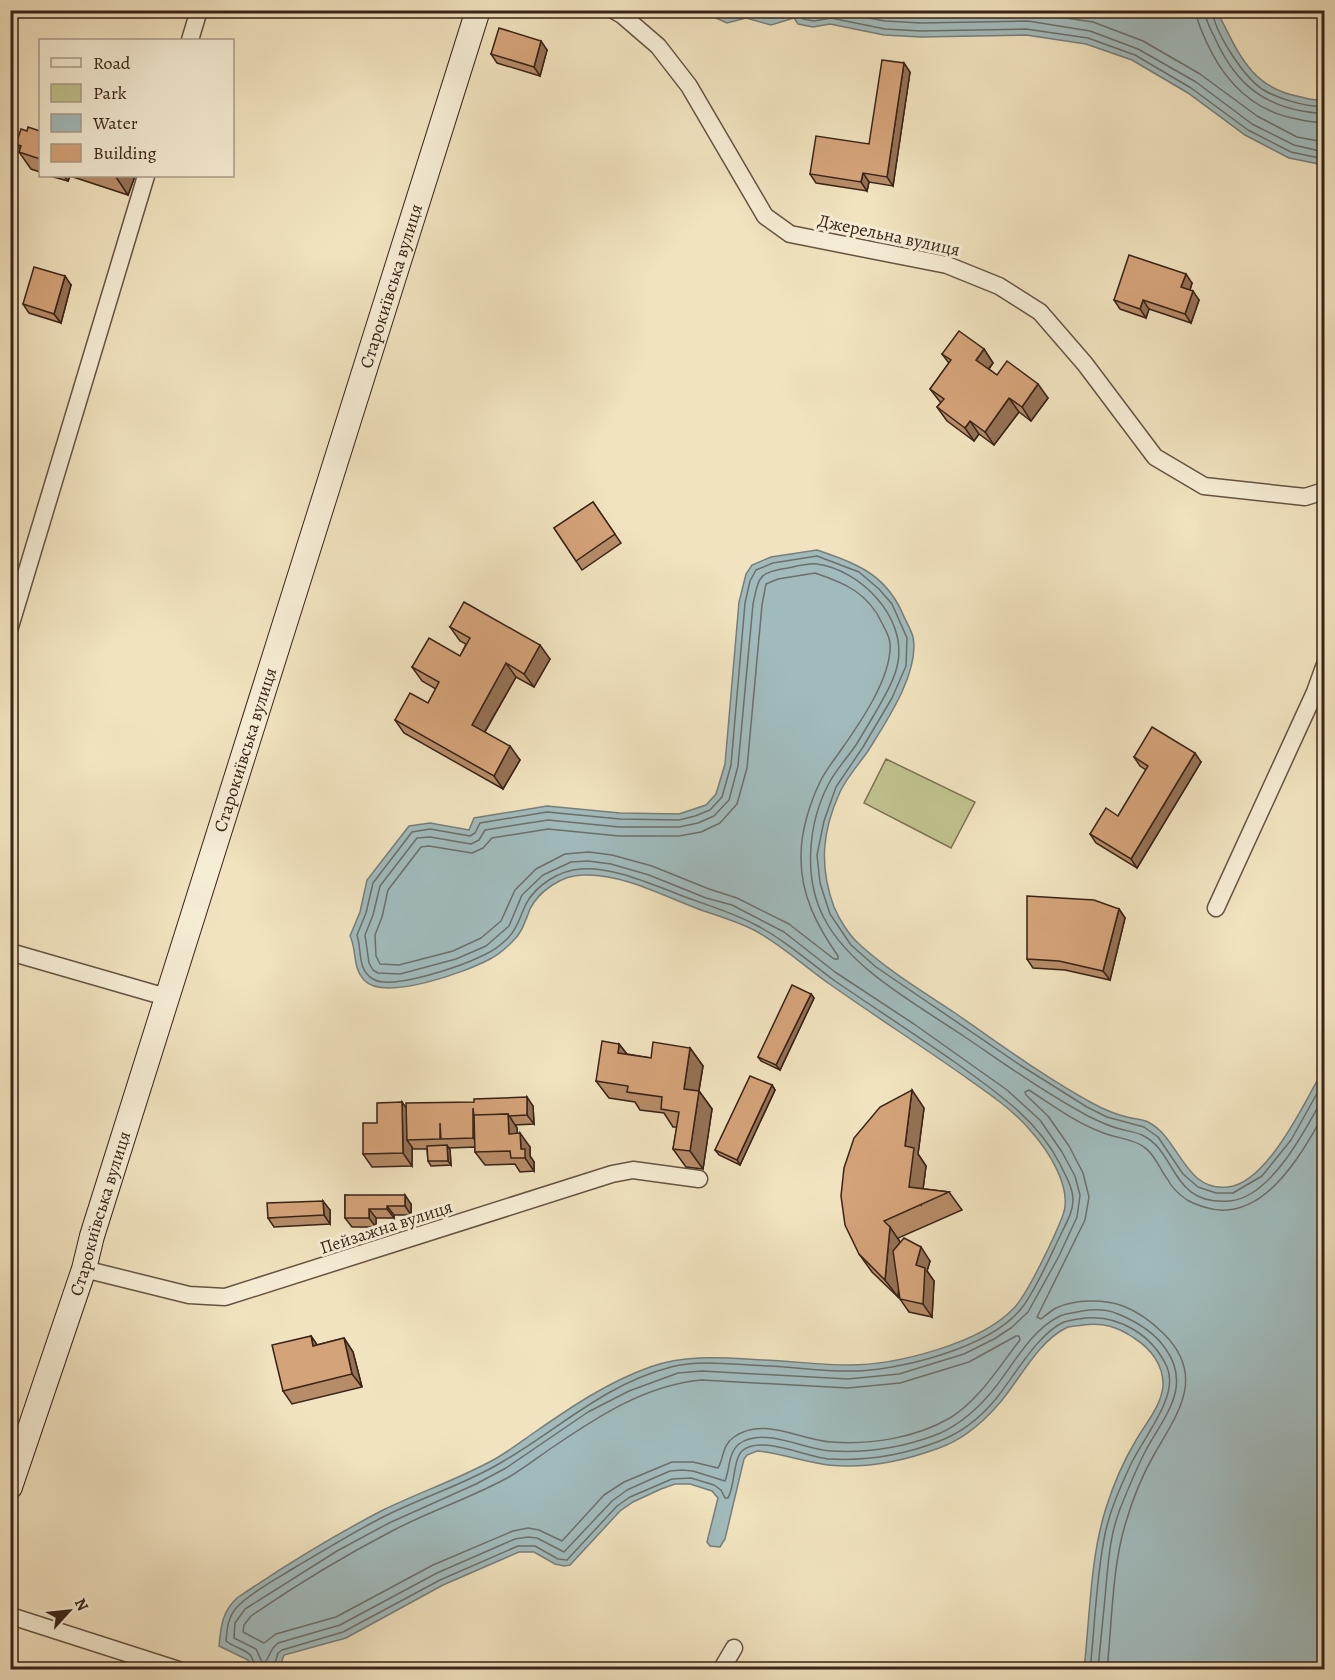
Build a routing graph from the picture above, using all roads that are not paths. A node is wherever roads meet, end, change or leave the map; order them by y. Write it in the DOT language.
graph roads {
  1 [pos="199,10"];
  2 [pos="478,10"];
  3 [pos="613,10"];
  4 [pos="190,39"];
  5 [pos="146,177"];
  6 [pos="1324,491"];
  7 [pos="10,627"];
  8 [pos="1324,667"];
  9 [pos="1216,908"];
  10 [pos="10,952"];
  11 [pos="166,998"];
  12 [pos="699,1179"];
  13 [pos="84,1269"];
  14 [pos="10,1487"];
  15 [pos="10,1614"];
  16 [pos="734,1648"];
  17 [pos="179,1670"];
  18 [pos="721,1670"];
  1 -- 4 [label="street"];
  2 -- 11 [label="street, Старокиївська вулиця"];
  3 -- 6 [label="street, Джерельна вулиця"];
  5 -- 7 [label="street"];
  8 -- 9 [label="street"];
  10 -- 11 [label="street"];
  11 -- 13 [label="street, Старокиївська вулиця"];
  12 -- 13 [label="street, Пейзажна вулиця"];
  13 -- 14 [label="street, Старокиївська вулиця"];
  15 -- 17 [label="street"];
  16 -- 18 [label="street"];
}
